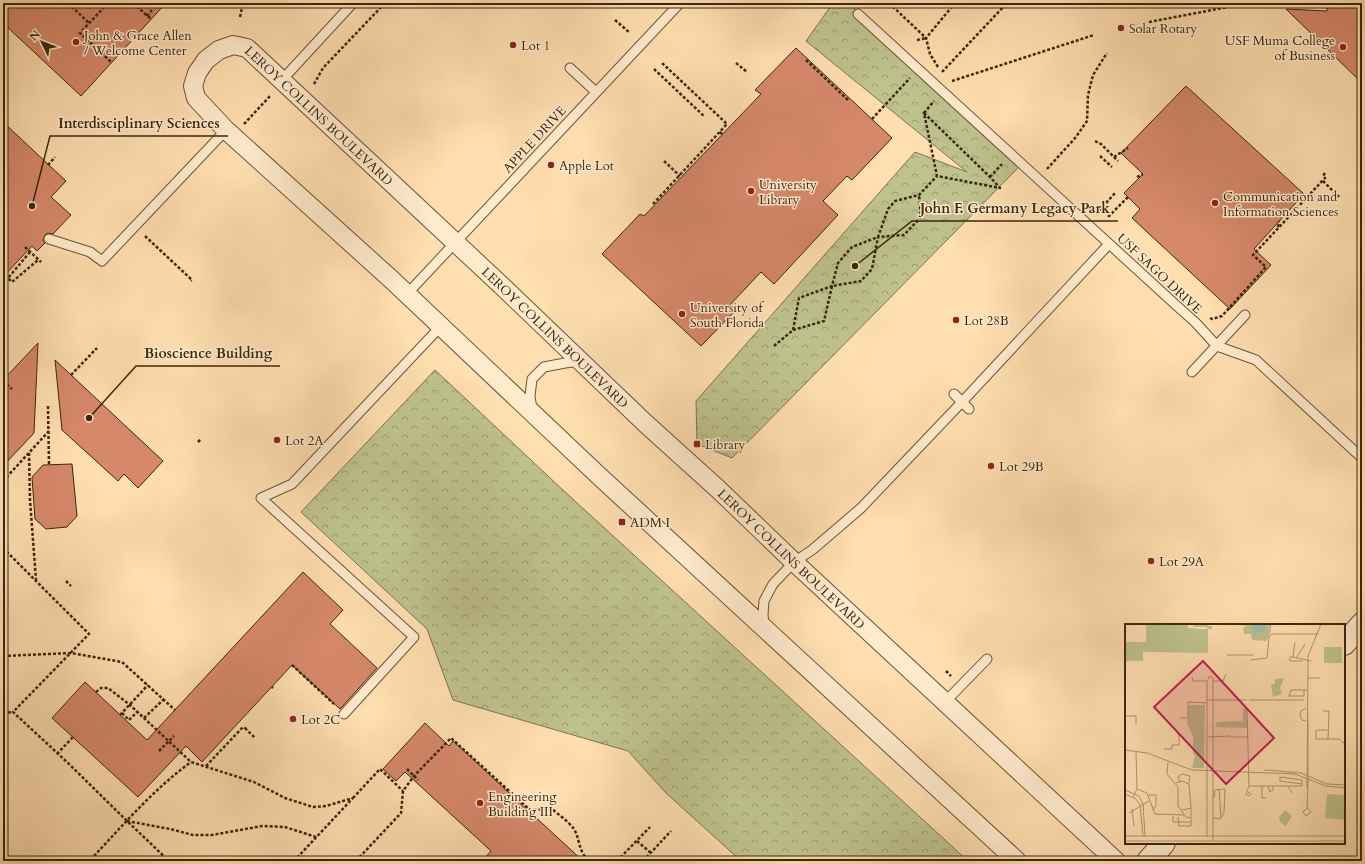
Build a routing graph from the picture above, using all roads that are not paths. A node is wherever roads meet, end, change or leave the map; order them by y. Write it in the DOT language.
graph roads {
  1 [pos="353,3"];
  2 [pos="680,3"];
  3 [pos="858,14"];
  4 [pos="570,68"];
  5 [pos="279,85"];
  6 [pos="596,92"];
  7 [pos="233,129"];
  8 [pos="49,238"];
  9 [pos="455,243"];
  10 [pos="1109,244"];
  11 [pos="407,294"];
  12 [pos="1245,315"];
  13 [pos="441,326"];
  14 [pos="1217,346"];
  15 [pos="582,361"];
  16 [pos="1192,372"];
  17 [pos="954,394"];
  18 [pos="962,402"];
  19 [pos="969,409"];
  20 [pos="532,411"];
  21 [pos="1362,457"];
  22 [pos="794,562"];
  23 [pos="1362,624"];
  24 [pos="765,629"];
  25 [pos="1345,643"];
  26 [pos="988,659"];
  27 [pos="945,702"];
  28 [pos="342,712"];
  29 [pos="1163,844"];
  30 [pos="1017,861"];
  31 [pos="1116,861"];
  32 [pos="1148,861"];
  1 -- 5 [label="lane"];
  2 -- 6 [label="lane, APPLE DRIVE"];
  3 -- 10 [label="lane, USF SAGO DRIVE"];
  4 -- 6 [label="lane"];
  5 -- 7 [label="street, LEROY COLLINS BOULEVARD"];
  5 -- 9 [label="street, LEROY COLLINS BOULEVARD"];
  6 -- 9 [label="lane, APPLE DRIVE"];
  7 -- 8 [label="lane"];
  7 -- 11 [label="street, LEROY COLLINS BOULEVARD"];
  9 -- 11 [label="lane, APPLE DRIVE"];
  9 -- 15 [label="street, LEROY COLLINS BOULEVARD"];
  10 -- 14 [label="lane, USF SAGO DRIVE"];
  10 -- 18 [label="lane"];
  11 -- 13 [label="street, LEROY COLLINS BOULEVARD"];
  12 -- 14 [label="lane"];
  13 -- 20 [label="street, LEROY COLLINS BOULEVARD"];
  13 -- 28 [label="lane"];
  14 -- 16 [label="lane"];
  14 -- 21 [label="lane, USF SAGO DRIVE"];
  15 -- 20 [label="lane"];
  15 -- 22 [label="street, LEROY COLLINS BOULEVARD"];
  17 -- 18 [label="lane"];
  18 -- 19 [label="lane"];
  18 -- 22 [label="lane"];
  20 -- 24 [label="street, LEROY COLLINS BOULEVARD"];
  22 -- 24 [label="lane"];
  22 -- 27 [label="street, LEROY COLLINS BOULEVARD"];
  23 -- 25 [label="street"];
  24 -- 30 [label="street, LEROY COLLINS BOULEVARD"];
  26 -- 27 [label="lane"];
  27 -- 31 [label="street, LEROY COLLINS BOULEVARD"];
  29 -- 32 [label="street"];
}
